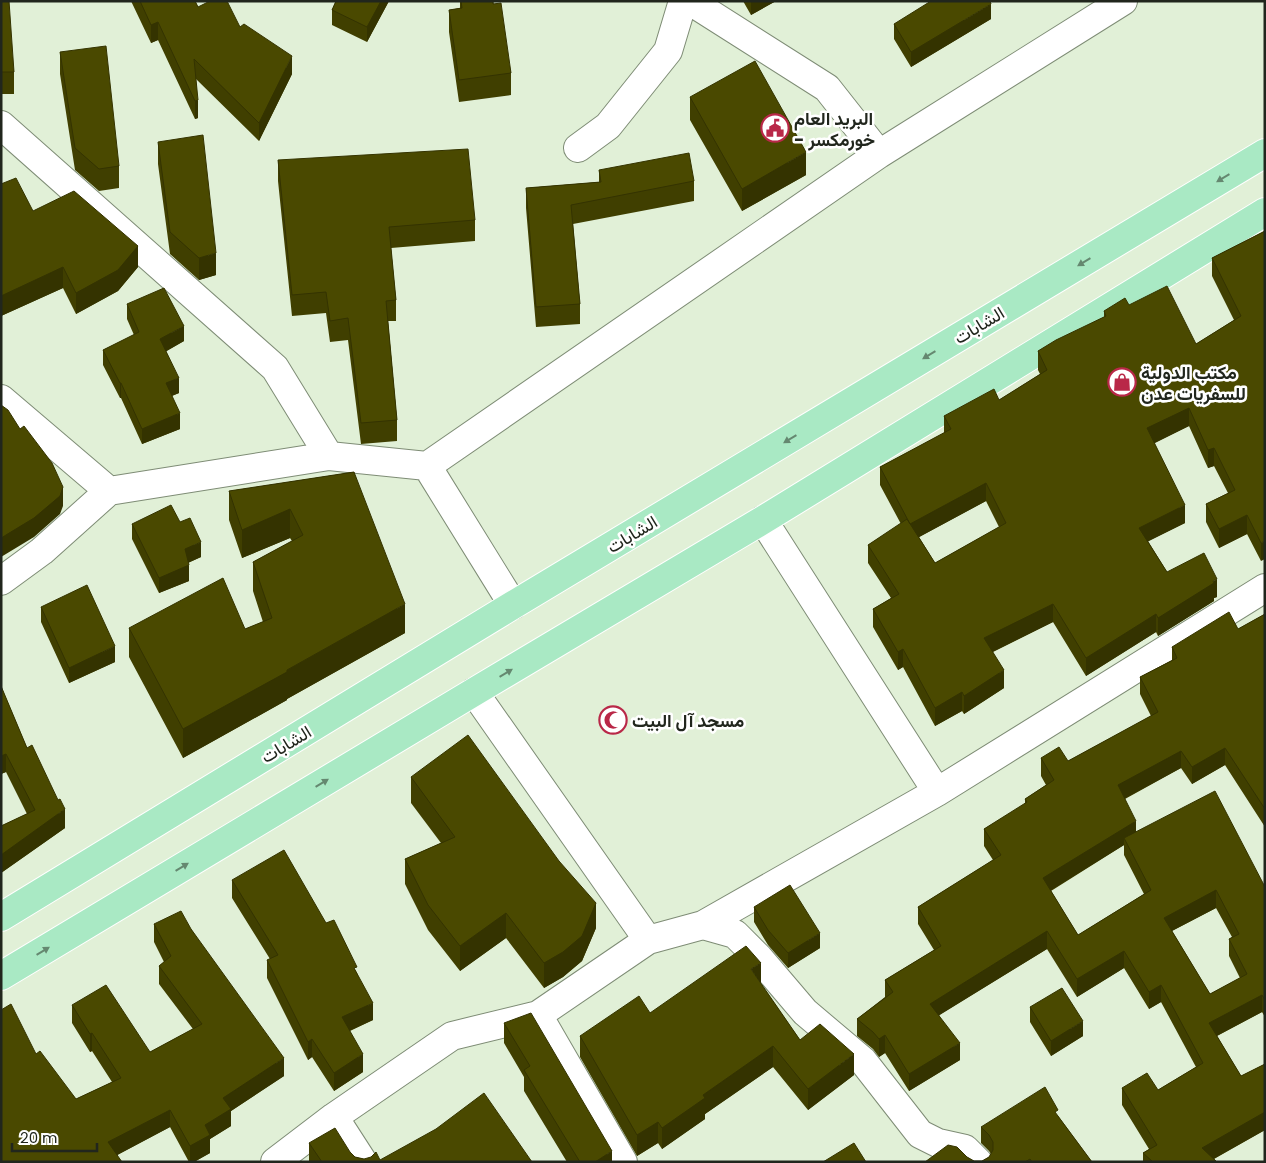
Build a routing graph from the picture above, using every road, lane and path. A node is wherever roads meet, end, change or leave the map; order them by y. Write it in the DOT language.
graph roads {
  1 [pos="683,1"];
  2 [pos="690,1"];
  3 [pos="1123,1"];
  4 [pos="1,125"];
  5 [pos="578,148"];
  6 [pos="1265,153"];
  7 [pos="879,154"];
  8 [pos="1265,212"];
  9 [pos="1,399"];
  10 [pos="329,456"];
  11 [pos="427,466"];
  12 [pos="110,491"];
  13 [pos="763,520"];
  14 [pos="1,581"];
  15 [pos="1265,588"];
  16 [pos="513,605"];
  17 [pos="474,692"];
  18 [pos="936,792"];
  19 [pos="1,917"];
  20 [pos="704,925"];
  21 [pos="648,940"];
  22 [pos="1,976"];
  23 [pos="538,1015"];
  24 [pos="334,1117"];
  25 [pos="275,1162"];
  26 [pos="363,1162"];
  27 [pos="623,1162"];
  28 [pos="978,1162"];
  1 -- 5 [label="street"];
  2 -- 7 [label="street"];
  3 -- 7 [label="street"];
  4 -- 10 [label="street"];
  6 -- 16 [label="main road, الشابات, one-way"];
  7 -- 11 [label="street"];
  8 -- 13 [label="main road"];
  9 -- 12 [label="street"];
  10 -- 11 [label="street"];
  10 -- 12 [label="street"];
  11 -- 16 [label="street"];
  12 -- 14 [label="street"];
  17 -- 13 [label="main road, one-way"];
  13 -- 18 [label="street"];
  15 -- 18 [label="street"];
  16 -- 19 [label="main road, الشابات"];
  17 -- 21 [label="street"];
  22 -- 17 [label="main road, one-way"];
  18 -- 20 [label="street"];
  20 -- 21 [label="street"];
  20 -- 28 [label="street"];
  21 -- 23 [label="street"];
  23 -- 24 [label="street"];
  23 -- 27 [label="street"];
  24 -- 25 [label="street"];
  24 -- 26 [label="street"];
}
